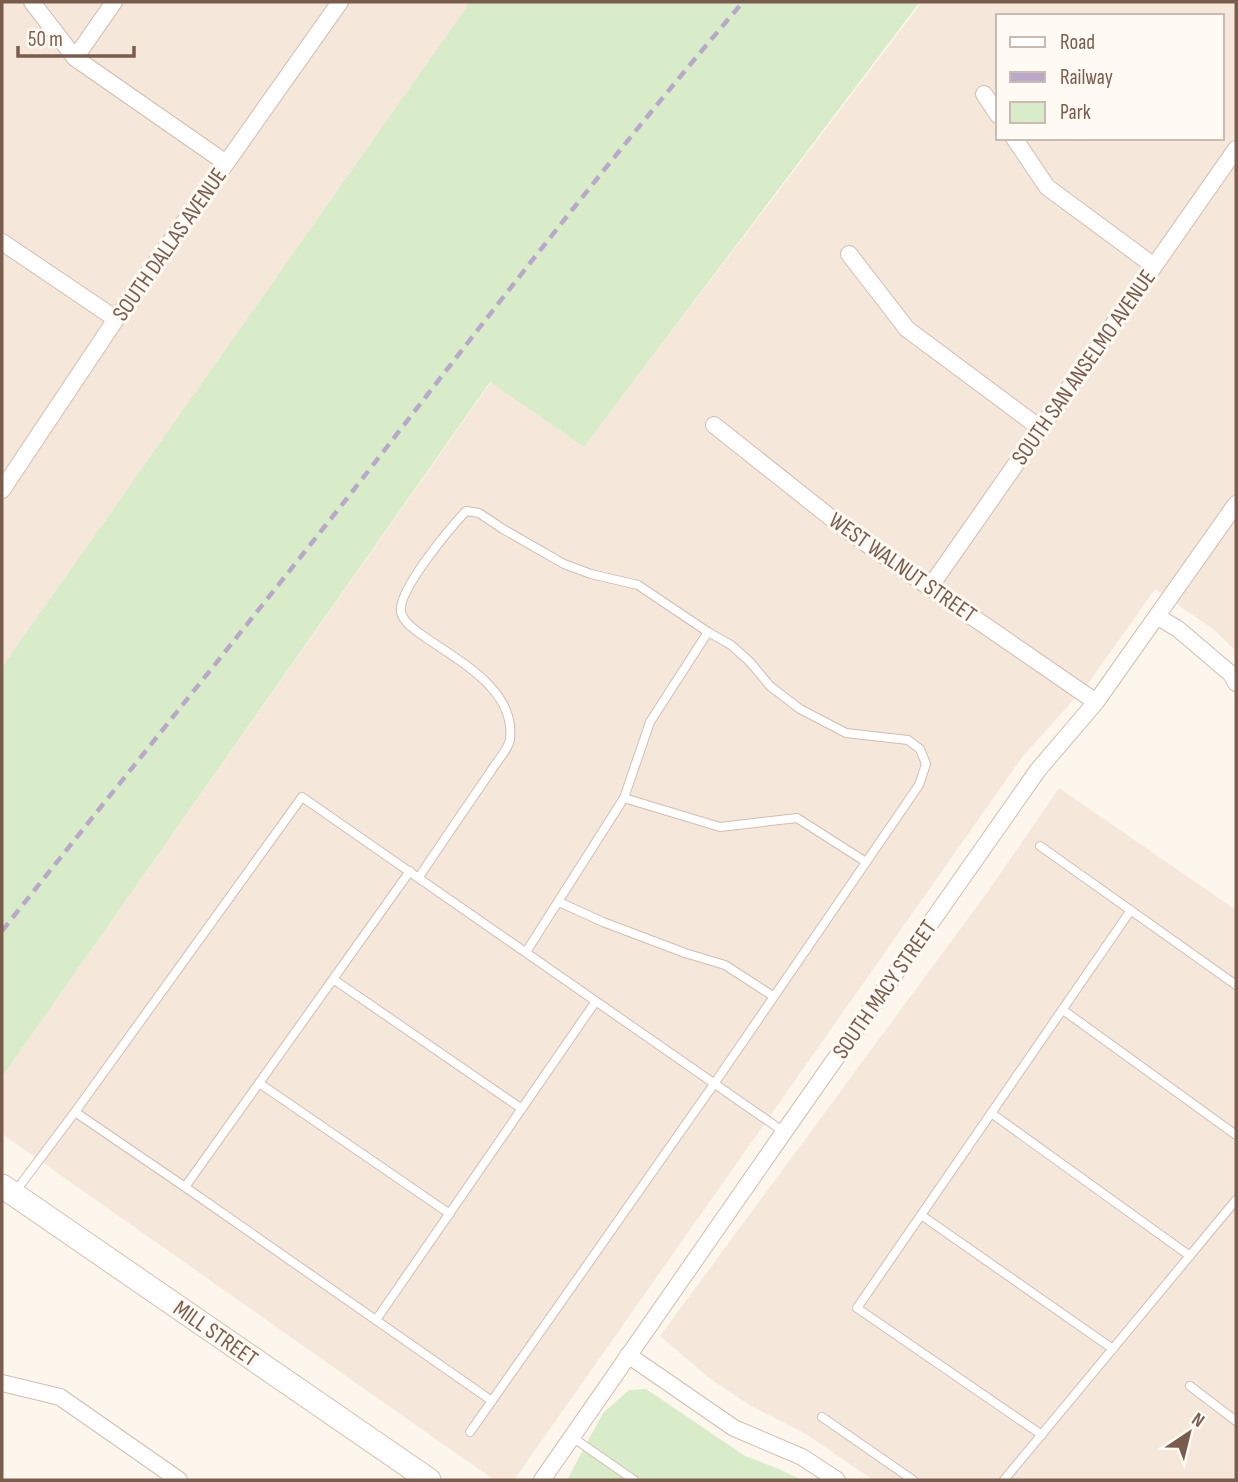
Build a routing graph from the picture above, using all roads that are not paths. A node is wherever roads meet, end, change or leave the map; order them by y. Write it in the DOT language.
graph roads {
  1 [pos="32,2"];
  2 [pos="114,2"];
  3 [pos="340,2"];
  4 [pos="75,58"];
  5 [pos="984,94"];
  6 [pos="996,112"];
  7 [pos="1015,140"];
  8 [pos="1236,149"];
  9 [pos="226,163"];
  10 [pos="2,242"];
  11 [pos="849,254"];
  12 [pos="1154,266"];
  13 [pos="116,319"];
  14 [pos="714,425"];
  15 [pos="1040,428"];
  16 [pos="2,490"];
  17 [pos="1236,504"];
  18 [pos="930,587"];
  19 [pos="1158,617"];
  20 [pos="708,632"];
  21 [pos="1236,683"];
  22 [pos="1096,702"];
  23 [pos="624,798"];
  24 [pos="1041,846"];
  25 [pos="866,862"];
  26 [pos="410,871"];
  27 [pos="419,877"];
  28 [pos="559,902"];
  29 [pos="1131,910"];
  30 [pos="526,952"];
  31 [pos="333,979"];
  32 [pos="1236,985"];
  33 [pos="773,996"];
  34 [pos="596,1001"];
  35 [pos="1063,1010"];
  36 [pos="259,1083"];
  37 [pos="714,1084"];
  38 [pos="522,1109"];
  39 [pos="75,1112"];
  40 [pos="991,1113"];
  41 [pos="784,1132"];
  42 [pos="1236,1135"];
  43 [pos="185,1187"];
  44 [pos="7,1190"];
  45 [pos="1236,1200"];
  46 [pos="450,1214"];
  47 [pos="921,1215"];
  48 [pos="1190,1256"];
  49 [pos="376,1320"];
  50 [pos="1113,1349"];
  51 [pos="628,1355"];
  52 [pos="2,1383"];
  53 [pos="1190,1386"];
  54 [pos="492,1401"];
  55 [pos="822,1417"];
  56 [pos="1236,1421"];
  57 [pos="470,1432"];
  58 [pos="1042,1435"];
  59 [pos="572,1437"];
  60 [pos="179,1480"];
  61 [pos="429,1480"];
  62 [pos="542,1480"];
  63 [pos="634,1480"];
  64 [pos="837,1480"];
  65 [pos="913,1480"];
  66 [pos="1004,1480"];
  1 -- 4 [label="street"];
  2 -- 4 [label="street"];
  3 -- 9 [label="street, SOUTH DALLAS AVENUE"];
  4 -- 9 [label="street"];
  5 -- 6 [label="street"];
  7 -- 12 [label="street"];
  8 -- 12 [label="street, SOUTH SAN ANSELMO AVENUE"];
  9 -- 13 [label="street, SOUTH DALLAS AVENUE"];
  10 -- 13 [label="street"];
  11 -- 15 [label="street"];
  12 -- 15 [label="street, SOUTH SAN ANSELMO AVENUE"];
  13 -- 16 [label="street, SOUTH DALLAS AVENUE"];
  14 -- 18 [label="street, WEST WALNUT STREET"];
  15 -- 18 [label="street, SOUTH SAN ANSELMO AVENUE"];
  17 -- 19 [label="street, SOUTH MACY STREET"];
  18 -- 22 [label="street, WEST WALNUT STREET"];
  19 -- 21 [label="street"];
  19 -- 22 [label="street, SOUTH MACY STREET"];
  20 -- 23 [label="lane"];
  20 -- 25 [label="lane"];
  20 -- 27 [label="lane"];
  22 -- 41 [label="street, SOUTH MACY STREET"];
  23 -- 25 [label="lane"];
  23 -- 28 [label="lane"];
  24 -- 29 [label="lane"];
  25 -- 33 [label="lane"];
  26 -- 27 [label="lane"];
  26 -- 31 [label="lane"];
  26 -- 39 [label="lane"];
  27 -- 30 [label="lane"];
  28 -- 30 [label="lane"];
  28 -- 33 [label="lane"];
  29 -- 32 [label="lane"];
  29 -- 35 [label="lane"];
  30 -- 34 [label="lane"];
  31 -- 36 [label="lane"];
  31 -- 38 [label="lane"];
  33 -- 37 [label="lane"];
  34 -- 37 [label="lane"];
  34 -- 38 [label="lane"];
  35 -- 40 [label="lane"];
  35 -- 42 [label="lane"];
  36 -- 43 [label="lane"];
  36 -- 46 [label="lane"];
  37 -- 41 [label="lane"];
  37 -- 54 [label="lane"];
  38 -- 46 [label="lane"];
  39 -- 43 [label="lane"];
  39 -- 44 [label="lane"];
  40 -- 47 [label="lane"];
  40 -- 48 [label="lane"];
  41 -- 51 [label="street, SOUTH MACY STREET"];
  43 -- 49 [label="lane"];
  44 -- 61 [label="main road, MILL STREET"];
  45 -- 48 [label="lane"];
  46 -- 49 [label="lane"];
  47 -- 50 [label="lane"];
  47 -- 58 [label="lane"];
  48 -- 50 [label="lane"];
  49 -- 54 [label="lane"];
  50 -- 58 [label="lane"];
  51 -- 59 [label="street, SOUTH MACY STREET"];
  51 -- 64 [label="street"];
  52 -- 60 [label="street"];
  53 -- 56 [label="lane"];
  54 -- 57 [label="lane"];
  55 -- 65 [label="lane"];
  58 -- 66 [label="lane"];
  59 -- 62 [label="street, SOUTH MACY STREET"];
  59 -- 63 [label="lane"];
}
